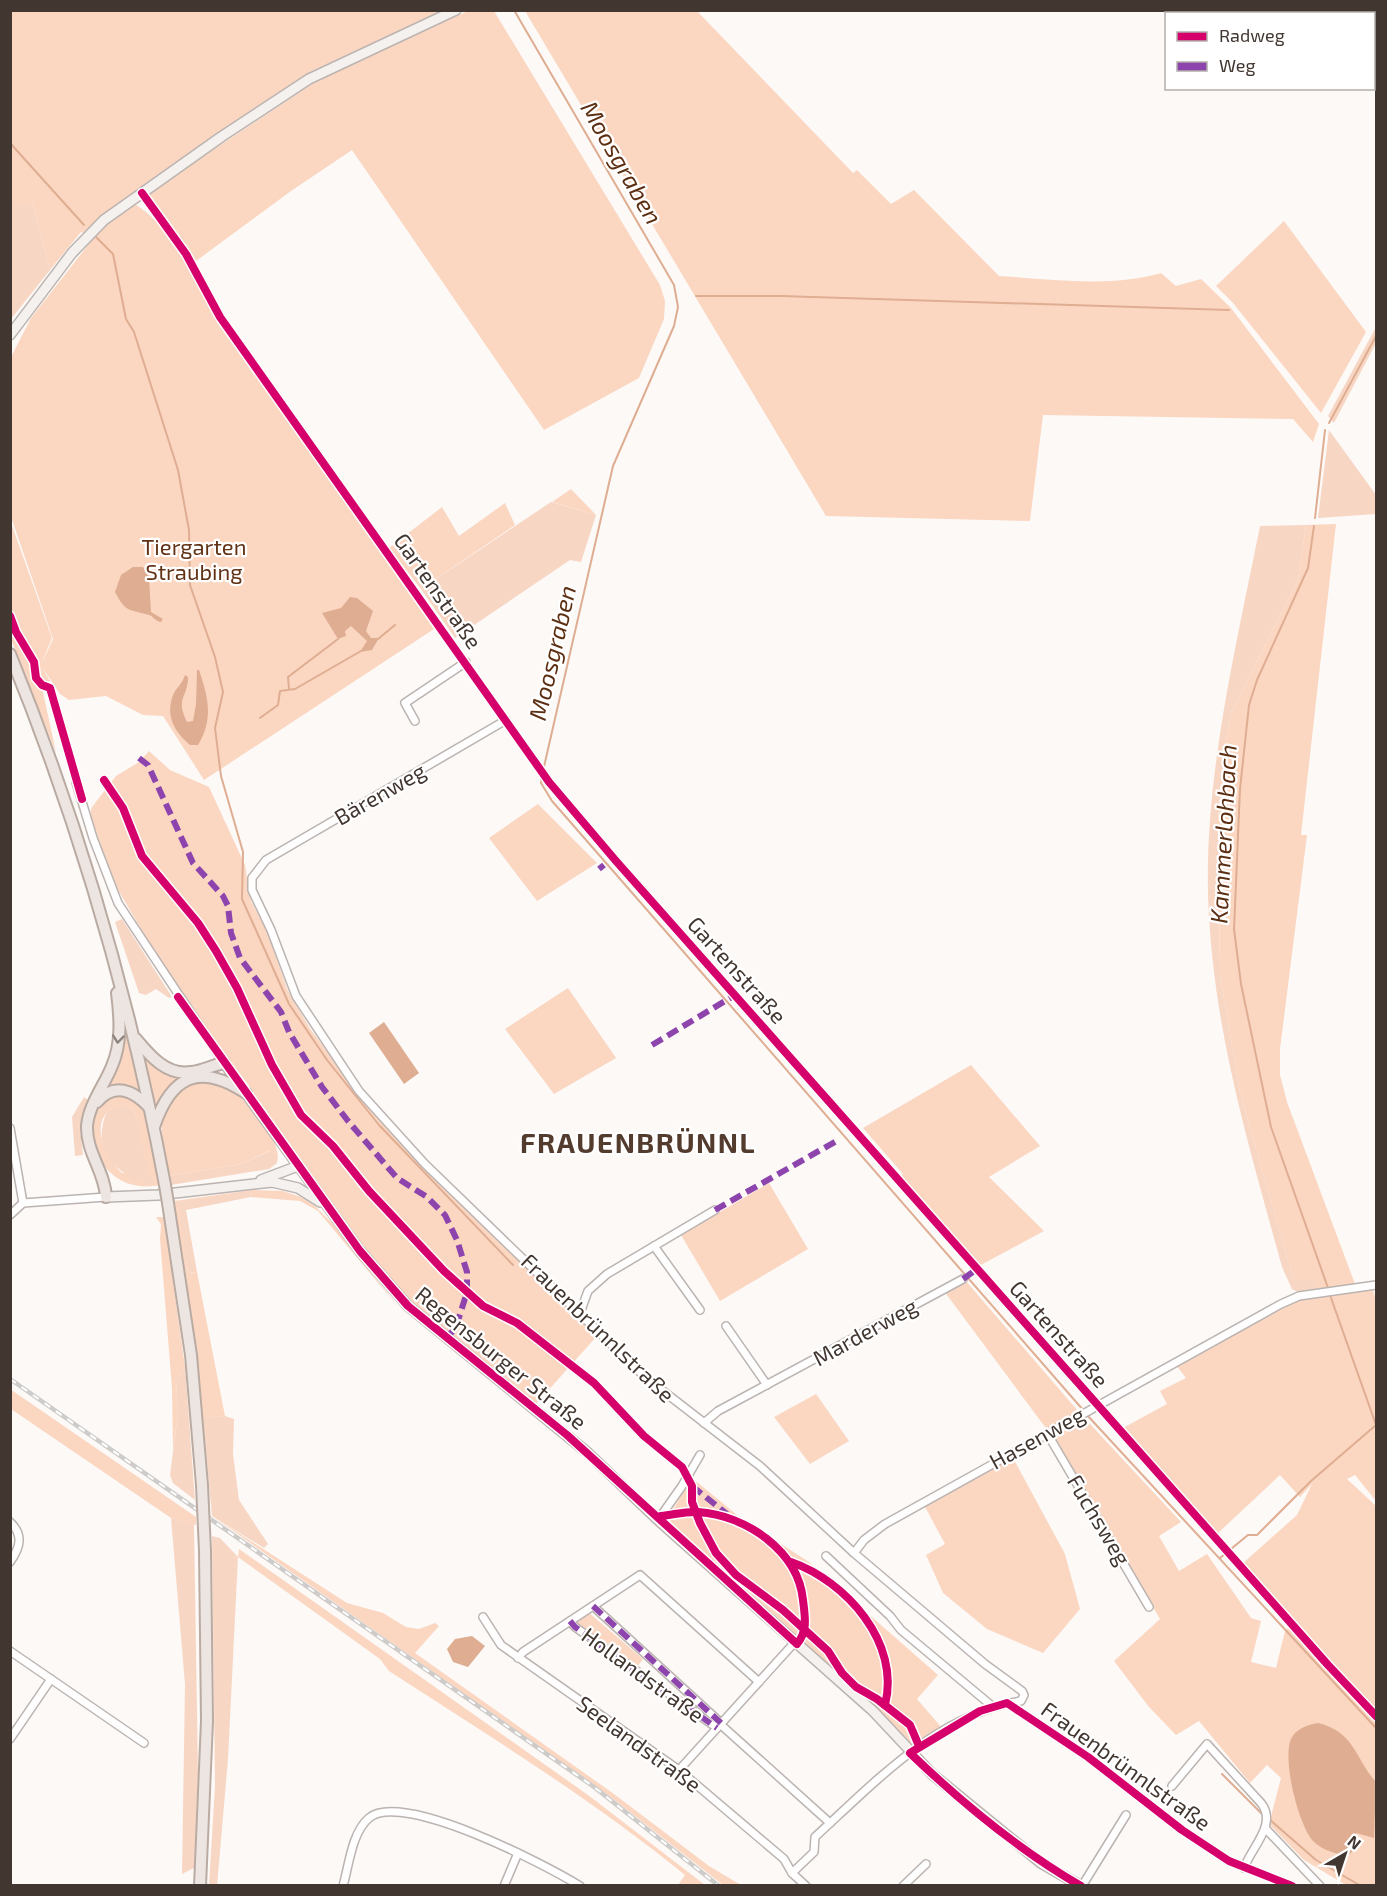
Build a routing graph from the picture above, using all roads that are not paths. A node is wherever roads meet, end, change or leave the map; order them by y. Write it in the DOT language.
graph roads {
  1 [pos="456,10"];
  2 [pos="142,193"];
  3 [pos="10,335"];
  4 [pos="10,654"];
  5 [pos="466,662"];
  6 [pos="506,720"];
  7 [pos="415,721"];
  8 [pos="76,782"];
  9 [pos="255,871"];
  10 [pos="114,960"];
  11 [pos="134,1035"];
  12 [pos="224,1063"];
  13 [pos="214,1077"];
  14 [pos="246,1093"];
  15 [pos="92,1107"];
  16 [pos="150,1107"];
  17 [pos="154,1127"];
  18 [pos="10,1128"];
  19 [pos="298,1166"];
  20 [pos="256,1182"];
  21 [pos="285,1184"];
  22 [pos="106,1197"];
  23 [pos="23,1203"];
  24 [pos="329,1209"];
  25 [pos="715,1210"];
  26 [pos="10,1215"];
  27 [pos="654,1246"];
  28 [pos="963,1279"];
  29 [pos="1377,1285"];
  30 [pos="700,1310"];
  31 [pos="580,1313"];
  32 [pos="726,1326"];
  33 [pos="767,1385"];
  34 [pos="1097,1404"];
  35 [pos="704,1423"];
  36 [pos="1047,1433"];
  37 [pos="700,1455"];
  38 [pos="658,1520"];
  39 [pos="10,1522"];
  40 [pos="854,1554"];
  41 [pos="825,1556"];
  42 [pos="10,1562"];
  43 [pos="593,1606"];
  44 [pos="1149,1607"];
  45 [pos="483,1617"];
  46 [pos="570,1621"];
  47 [pos="795,1642"];
  48 [pos="10,1651"];
  49 [pos="518,1658"];
  50 [pos="51,1679"];
  51 [pos="759,1682"];
  52 [pos="1007,1703"];
  53 [pos="992,1706"];
  54 [pos="1377,1716"];
  55 [pos="720,1725"];
  56 [pos="10,1738"];
  57 [pos="144,1743"];
  58 [pos="910,1753"];
  59 [pos="679,1770"];
  60 [pos="1172,1786"];
  61 [pos="1126,1815"];
  62 [pos="830,1823"];
  63 [pos="1265,1828"];
  64 [pos="518,1853"];
  65 [pos="926,1864"];
  66 [pos="1244,1868"];
  67 [pos="792,1873"];
  68 [pos="200,1886"];
  69 [pos="343,1886"];
  70 [pos="504,1886"];
  71 [pos="580,1886"];
  72 [pos="806,1886"];
  73 [pos="903,1886"];
  74 [pos="1081,1886"];
  75 [pos="1292,1886"];
  76 [pos="1320,1886"];
  1 -- 2 [label="street"];
  2 -- 3 [label="street"];
  2 -- 5 [label="street, Gartenstraße"];
  4 -- 10 [label="main road"];
  5 -- 6 [label="street, Gartenstraße"];
  5 -- 7 [label="street"];
  6 -- 9 [label="street, Bärenweg"];
  6 -- 34 [label="street, Gartenstraße"];
  8 -- 12 [label="street"];
  9 -- 31 [label="street, Frauenbrünnlstraße"];
  10 -- 11 [label="main road"];
  10 -- 15 [label="main road, one-way"];
  11 -- 12 [label="main road"];
  11 -- 16 [label="main road"];
  12 -- 13 [label="main road"];
  12 -- 14 [label="street, Regensburger Straße"];
  13 -- 14 [label="main road"];
  13 -- 17 [label="main road"];
  14 -- 19 [label="street, Regensburger Straße"];
  15 -- 16 [label="main road"];
  15 -- 22 [label="main road"];
  16 -- 17 [label="main road"];
  17 -- 68 [label="main road, bridge"];
  18 -- 23 [label="street"];
  19 -- 20 [label="street"];
  19 -- 21 [label="street"];
  19 -- 24 [label="street, Regensburger Straße"];
  20 -- 21 [label="street"];
  20 -- 22 [label="street"];
  21 -- 24 [label="street"];
  22 -- 23 [label="street"];
  23 -- 26 [label="street"];
  24 -- 38 [label="street, Regensburger Straße"];
  25 -- 27 [label="street"];
  27 -- 30 [label="street"];
  27 -- 31 [label="street"];
  28 -- 33 [label="street, Marderweg"];
  29 -- 34 [label="street, Hasenweg"];
  31 -- 35 [label="street, Frauenbrünnlstraße"];
  32 -- 33 [label="street"];
  33 -- 35 [label="street, Marderweg"];
  34 -- 36 [label="street, Hasenweg"];
  34 -- 54 [label="street, Gartenstraße"];
  35 -- 40 [label="street, Frauenbrünnlstraße"];
  36 -- 40 [label="street, Hasenweg"];
  36 -- 44 [label="street, Fuchsweg"];
  37 -- 38 [label="street"];
  38 -- 47 [label="street, Regensburger Straße"];
  39 -- 42 [label="street"];
  40 -- 52 [label="street, Frauenbrünnlstraße"];
  41 -- 53 [label="street"];
  43 -- 46 [label="street"];
  43 -- 51 [label="street"];
  43 -- 55 [label="street, Hollandstraße"];
  45 -- 49 [label="street, Seelandstraße"];
  46 -- 49 [label="street"];
  46 -- 55 [label="street, Hollandstraße"];
  47 -- 51 [label="street"];
  47 -- 58 [label="street, Regensburger Straße"];
  48 -- 50 [label="street"];
  49 -- 59 [label="street, Seelandstraße"];
  50 -- 56 [label="street"];
  50 -- 57 [label="street"];
  51 -- 55 [label="street"];
  52 -- 53 [label="street, Frauenbrünnlstraße"];
  52 -- 66 [label="street, Frauenbrünnlstraße"];
  53 -- 58 [label="street, Frauenbrünnlstraße"];
  55 -- 59 [label="street, Hollandstraße"];
  55 -- 62 [label="street, Hollandstraße"];
  58 -- 62 [label="street, Frauenbrünnlstraße"];
  58 -- 74 [label="street, Regensburger Straße"];
  59 -- 67 [label="street, Seelandstraße"];
  60 -- 63 [label="street"];
  61 -- 74 [label="street"];
  62 -- 67 [label="street, Frauenbrünnlstraße"];
  63 -- 66 [label="street"];
  63 -- 76 [label="street"];
  64 -- 69 [label="street"];
  64 -- 70 [label="street"];
  64 -- 71 [label="street"];
  65 -- 73 [label="street"];
  66 -- 75 [label="street, Frauenbrünnlstraße"];
  67 -- 72 [label="street, Seelandstraße"];
}
